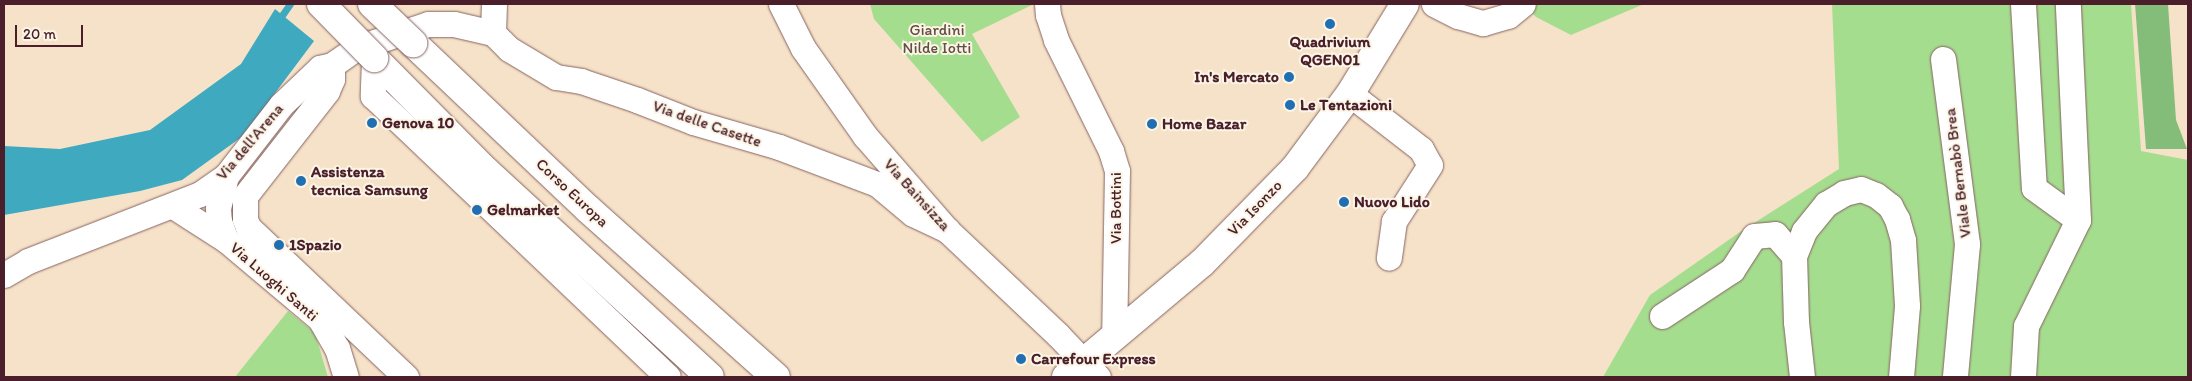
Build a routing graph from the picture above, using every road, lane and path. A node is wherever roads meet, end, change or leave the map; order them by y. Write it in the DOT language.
graph roads {
  1 [pos="321,4"];
  2 [pos="372,4"];
  3 [pos="494,4"];
  4 [pos="780,4"];
  5 [pos="1047,4"];
  6 [pos="1405,4"];
  7 [pos="1434,4"];
  8 [pos="1523,4"];
  9 [pos="2023,4"];
  10 [pos="2068,4"];
  11 [pos="493,33"];
  12 [pos="374,58"];
  13 [pos="1943,59"];
  14 [pos="332,65"];
  15 [pos="1350,94"];
  16 [pos="226,176"];
  17 [pos="173,206"];
  18 [pos="2078,220"];
  19 [pos="947,230"];
  20 [pos="226,240"];
  21 [pos="1794,256"];
  22 [pos="1389,258"];
  23 [pos="4,275"];
  24 [pos="1662,316"];
  25 [pos="1114,336"];
  26 [pos="681,369"];
  27 [pos="1082,372"];
  28 [pos="346,377"];
  29 [pos="406,377"];
  30 [pos="668,377"];
  31 [pos="710,377"];
  32 [pos="776,377"];
  33 [pos="1802,377"];
  34 [pos="1901,377"];
  35 [pos="1955,377"];
  36 [pos="2022,377"];
  1 -- 12 [label="main road, bridge"];
  2 -- 32 [label="main road, Corso Europa, bridge"];
  3 -- 11 [label="street"];
  4 -- 19 [label="street, Via Bainsizza"];
  5 -- 25 [label="street, Via Bottini"];
  6 -- 15 [label="main road, Via Isonzo"];
  7 -- 8 [label="street"];
  9 -- 18 [label="street"];
  10 -- 18 [label="street"];
  11 -- 14 [label="street, Via dell'Arena"];
  11 -- 19 [label="street, Via delle Casette"];
  12 -- 26 [label="main road"];
  12 -- 30 [label="street"];
  13 -- 35 [label="street, Viale Bernabò Brea"];
  14 -- 16 [label="street, Via dell'Arena"];
  14 -- 29 [label="street"];
  15 -- 22 [label="street"];
  15 -- 25 [label="main road, Via Isonzo"];
  16 -- 17 [label="street, Via dell'Arena"];
  16 -- 20 [label="street, Via Luoghi Santi"];
  17 -- 20 [label="street, Via Luoghi Santi"];
  17 -- 23 [label="street, Via dell'Arena"];
  18 -- 36 [label="street"];
  19 -- 27 [label="street, Via Bainsizza"];
  20 -- 28 [label="street, Via Luoghi Santi"];
  21 -- 24 [label="street"];
  21 -- 33 [label="street"];
  21 -- 34 [label="street"];
  25 -- 27 [label="main road, Via Isonzo"];
  26 -- 31 [label="main road"];
}
